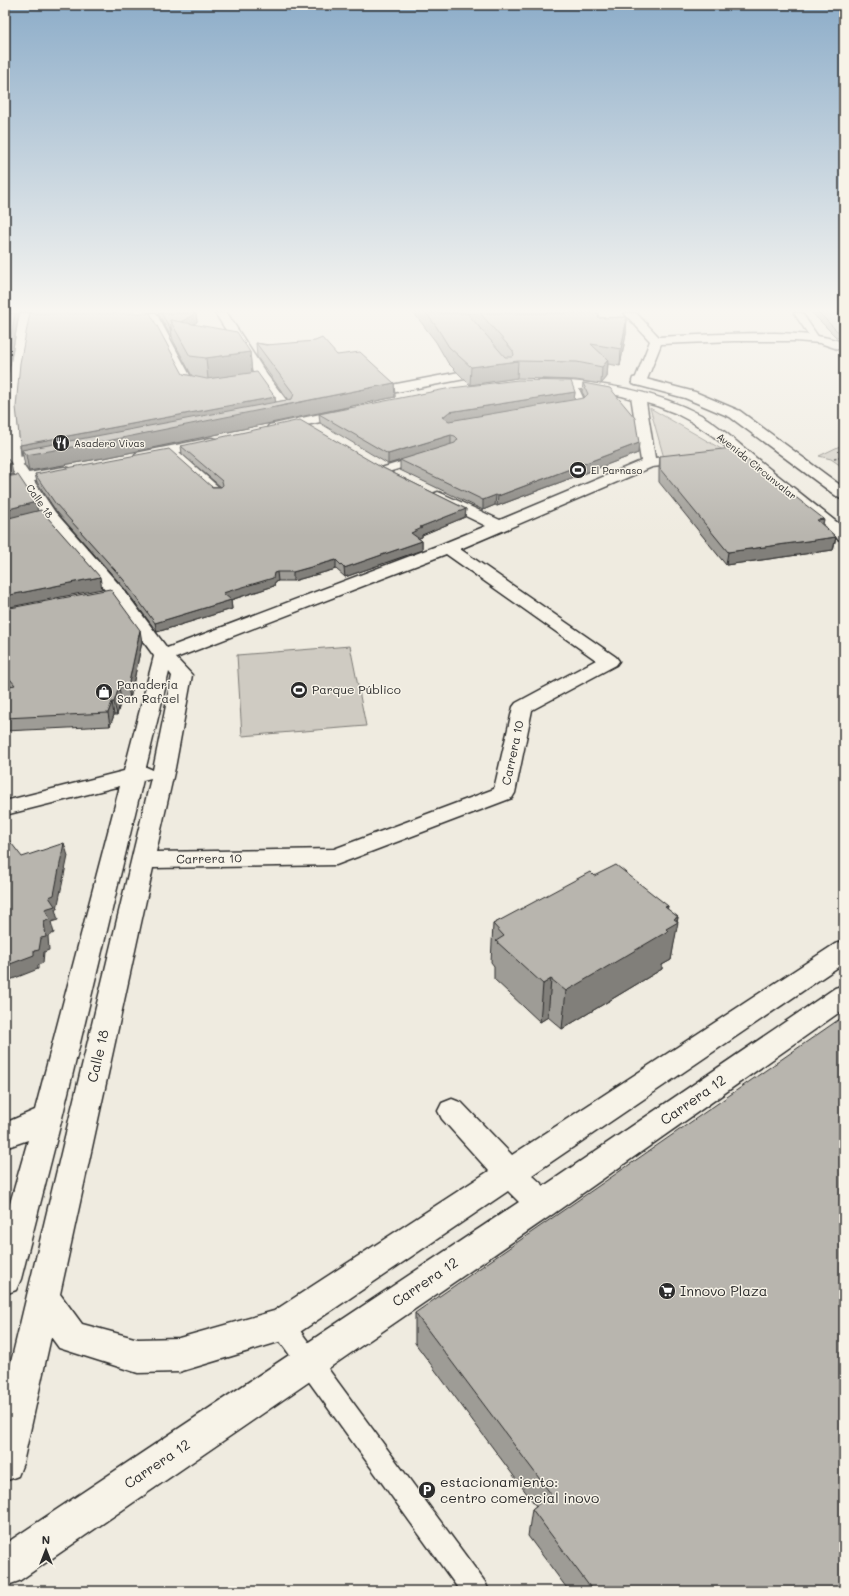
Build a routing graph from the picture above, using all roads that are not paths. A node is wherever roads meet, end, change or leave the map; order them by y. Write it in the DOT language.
graph roads {
  1 [pos="9,387"];
  2 [pos="265,387"];
  3 [pos="399,387"];
  4 [pos="575,387"];
  5 [pos="590,387"];
  6 [pos="661,387"];
  7 [pos="427,396"];
  8 [pos="638,396"];
  9 [pos="349,397"];
  10 [pos="411,399"];
  11 [pos="557,408"];
  12 [pos="365,409"];
  13 [pos="287,410"];
  14 [pos="272,413"];
  15 [pos="303,414"];
  16 [pos="8,417"];
  17 [pos="264,430"];
  18 [pos="323,434"];
  19 [pos="225,439"];
  20 [pos="777,445"];
  21 [pos="171,451"];
  22 [pos="68,452"];
  23 [pos="740,452"];
  24 [pos="722,455"];
  25 [pos="429,456"];
  26 [pos="701,458"];
  27 [pos="125,459"];
  28 [pos="371,462"];
  29 [pos="9,463"];
  30 [pos="649,463"];
  31 [pos="78,468"];
  32 [pos="384,470"];
  33 [pos="24,478"];
  34 [pos="406,481"];
  35 [pos="5,482"];
  36 [pos="218,492"];
  37 [pos="427,492"];
  38 [pos="844,495"];
  39 [pos="499,526"];
  40 [pos="844,536"];
  41 [pos="448,548"];
  42 [pos="163,656"];
  43 [pos="164,768"];
  44 [pos="132,777"];
  45 [pos="5,808"];
  46 [pos="144,860"];
  47 [pos="844,950"];
  48 [pos="844,995"];
  49 [pos="452,1111"];
  50 [pos="48,1118"];
  51 [pos="5,1136"];
  52 [pos="510,1173"];
  53 [pos="542,1204"];
  54 [pos="5,1279"];
  55 [pos="43,1298"];
  56 [pos="282,1325"];
  57 [pos="308,1361"];
  58 [pos="5,1463"];
  59 [pos="5,1567"];
  60 [pos="476,1591"];
  1 -- 16 [label="street, Calle 18"];
  2 -- 13 [label="street"];
  3 -- 9 [label="street"];
  4 -- 11 [label="lane"];
  5 -- 8 [label="street, Avenida Circunvalar"];
  6 -- 20 [label="street"];
  7 -- 10 [label="street"];
  8 -- 23 [label="street, Avenida Circunvalar"];
  8 -- 30 [label="street"];
  12 -- 15 [label="street"];
  13 -- 14 [label="street"];
  13 -- 15 [label="street"];
  15 -- 17 [label="street"];
  15 -- 18 [label="street"];
  16 -- 29 [label="street, Calle 18"];
  19 -- 21 [label="street"];
  20 -- 23 [label="street"];
  20 -- 38 [label="street"];
  21 -- 27 [label="street"];
  21 -- 36 [label="lane"];
  22 -- 29 [label="street"];
  23 -- 24 [label="street"];
  23 -- 40 [label="street, Avenida Circunvalar"];
  25 -- 32 [label="lane"];
  26 -- 30 [label="street"];
  28 -- 32 [label="street"];
  29 -- 33 [label="street, Calle 18"];
  30 -- 39 [label="street"];
  31 -- 33 [label="street"];
  32 -- 34 [label="street"];
  33 -- 35 [label="street"];
  33 -- 42 [label="street, Calle 18"];
  37 -- 39 [label="street"];
  39 -- 41 [label="street"];
  41 -- 42 [label="street"];
  41 -- 46 [label="street, Carrera 10"];
  42 -- 43 [label="street, Calle 18"];
  42 -- 44 [label="street"];
  43 -- 44 [label="street"];
  43 -- 46 [label="street, Calle 18"];
  44 -- 45 [label="street"];
  44 -- 50 [label="street"];
  46 -- 55 [label="street, Calle 18"];
  47 -- 52 [label="street"];
  48 -- 53 [label="street, Carrera 12"];
  49 -- 52 [label="street"];
  50 -- 51 [label="street"];
  50 -- 54 [label="street"];
  52 -- 53 [label="street"];
  52 -- 56 [label="street"];
  53 -- 57 [label="street, Carrera 12"];
  55 -- 56 [label="street"];
  55 -- 58 [label="street, Calle 18"];
  56 -- 57 [label="lane"];
  57 -- 59 [label="street, Carrera 12"];
  57 -- 60 [label="lane"];
}
